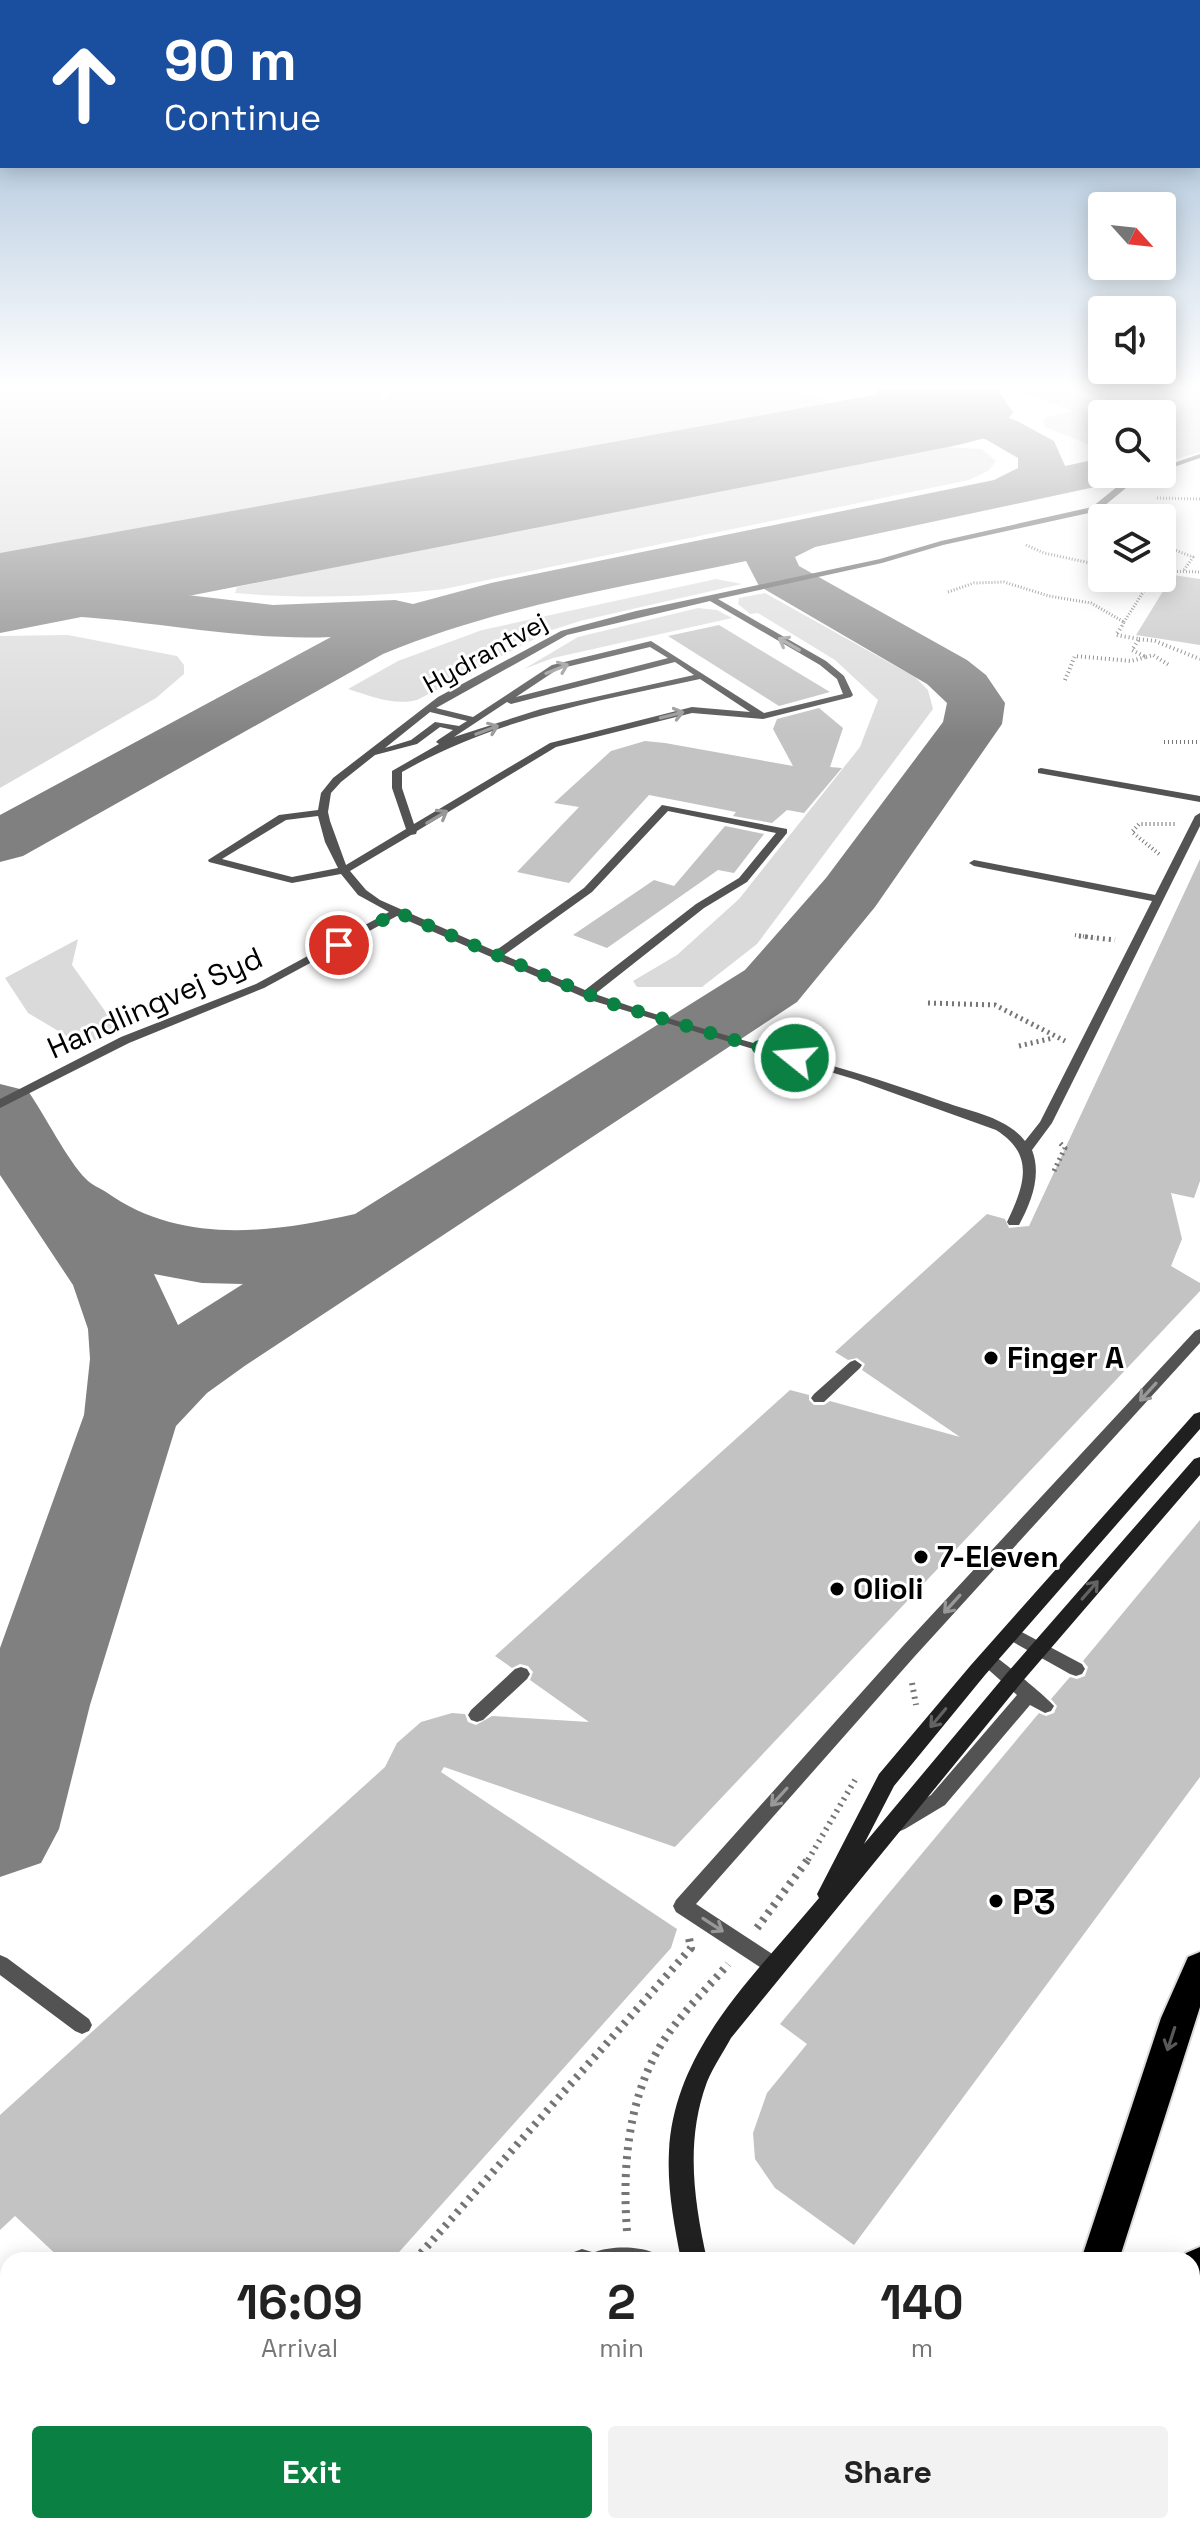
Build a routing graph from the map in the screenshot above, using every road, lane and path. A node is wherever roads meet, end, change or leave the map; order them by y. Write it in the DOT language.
graph roads {
  1 [pos="1101,506"];
  2 [pos="1024,543"];
  3 [pos="1176,550"];
  4 [pos="1088,563"];
  5 [pos="1184,570"];
  6 [pos="1176,572"];
  7 [pos="1200,572"];
  8 [pos="948,592"];
  9 [pos="1143,592"];
  10 [pos="711,598"];
  11 [pos="1124,622"];
  12 [pos="1139,639"];
  13 [pos="1146,657"];
  14 [pos="676,659"];
  15 [pos="1200,659"];
  16 [pos="1169,665"];
  17 [pos="702,676"];
  18 [pos="1065,680"];
  19 [pos="495,706"];
  20 [pos="429,709"];
  21 [pos="763,716"];
  22 [pos="475,720"];
  23 [pos="460,729"];
  24 [pos="1164,742"];
  25 [pos="1200,742"];
  26 [pos="421,755"];
  27 [pos="369,756"];
  28 [pos="1041,771"];
  29 [pos="1200,799"];
  30 [pos="323,812"];
  31 [pos="1198,820"];
  32 [pos="412,832"];
  33 [pos="1132,832"];
  34 [pos="974,863"];
  35 [pos="345,870"];
  36 [pos="1158,899"];
  37 [pos="397,912"];
  38 [pos="496,956"];
  39 [pos="587,994"];
  40 [pos="928,1003"];
  41 [pos="1054,1038"];
  42 [pos="1085,1045"];
  43 [pos="1019,1046"];
  44 [pos="0,1104"];
  45 [pos="1025,1150"];
  46 [pos="1017,1215"];
  47 [pos="1200,1334"];
  48 [pos="855,1365"];
  49 [pos="819,1398"];
  50 [pos="1200,1418"];
  51 [pos="1200,1463"];
  52 [pos="1012,1633"];
  53 [pos="1040,1649"];
  54 [pos="988,1659"];
  55 [pos="1076,1669"];
  56 [pos="521,1674"];
  57 [pos="911,1681"];
  58 [pos="1020,1687"];
  59 [pos="1045,1706"];
  60 [pos="917,1709"];
  61 [pos="477,1715"];
  62 [pos="860,1774"];
  63 [pos="683,1906"];
  64 [pos="815,1921"];
  65 [pos="743,1945"];
  66 [pos="0,1964"];
  67 [pos="776,1967"];
  68 [pos="1200,1967"];
  69 [pos="82,2025"];
  70 [pos="422,2252"];
  71 [pos="630,2252"];
  72 [pos="692,2252"];
  73 [pos="1103,2252"];
  1 -- 10 [label="lane, Hydrantvej"];
  2 -- 4 [label="path"];
  3 -- 5 [label="path"];
  5 -- 6 [label="path"];
  5 -- 7 [label="path"];
  8 -- 11 [label="path"];
  9 -- 11 [label="path"];
  10 -- 20 [label="lane, Hydrantvej"];
  21 -- 10 [label="lane, one-way"];
  11 -- 12 [label="path"];
  12 -- 13 [label="path"];
  12 -- 15 [label="path"];
  13 -- 16 [label="path"];
  13 -- 18 [label="path"];
  14 -- 17 [label="lane"];
  14 -- 19 [label="lane"];
  19 -- 14 [label="lane, one-way"];
  17 -- 21 [label="lane"];
  26 -- 17 [label="lane, one-way"];
  19 -- 22 [label="lane"];
  20 -- 22 [label="lane"];
  20 -- 27 [label="lane, Hydrantvej"];
  32 -- 21 [label="lane, one-way"];
  22 -- 23 [label="lane"];
  23 -- 26 [label="lane"];
  23 -- 27 [label="lane"];
  24 -- 25 [label="path"];
  26 -- 32 [label="lane"];
  27 -- 30 [label="lane, Hydrantvej"];
  28 -- 29 [label="lane"];
  30 -- 35 [label="lane"];
  30 -- 35 [label="lane"];
  31 -- 33 [label="path"];
  31 -- 36 [label="lane"];
  32 -- 35 [label="lane"];
  34 -- 36 [label="lane"];
  35 -- 37 [label="lane"];
  36 -- 42 [label="lane"];
  37 -- 38 [label="lane"];
  37 -- 44 [label="lane, Handlingvej Syd"];
  38 -- 39 [label="lane"];
  38 -- 39 [label="lane"];
  39 -- 45 [label="lane"];
  40 -- 41 [label="path"];
  41 -- 42 [label="path"];
  41 -- 43 [label="path"];
  42 -- 45 [label="lane"];
  45 -- 46 [label="lane"];
  47 -- 63 [label="lane, one-way"];
  48 -- 49 [label="lane"];
  50 -- 52 [label="street"];
  53 -- 51 [label="street, one-way"];
  52 -- 53 [label="lane"];
  52 -- 54 [label="street"];
  53 -- 55 [label="lane"];
  53 -- 58 [label="street"];
  54 -- 58 [label="lane"];
  54 -- 64 [label="street, one-way"];
  56 -- 61 [label="lane"];
  57 -- 60 [label="path"];
  58 -- 59 [label="lane"];
  58 -- 64 [label="street"];
  62 -- 65 [label="path"];
  63 -- 65 [label="lane, one-way"];
  63 -- 70 [label="path"];
  64 -- 67 [label="street"];
  65 -- 67 [label="lane"];
  65 -- 71 [label="path"];
  66 -- 69 [label="lane"];
  67 -- 72 [label="street"];
  68 -- 73 [label="highway, one-way"];
}
